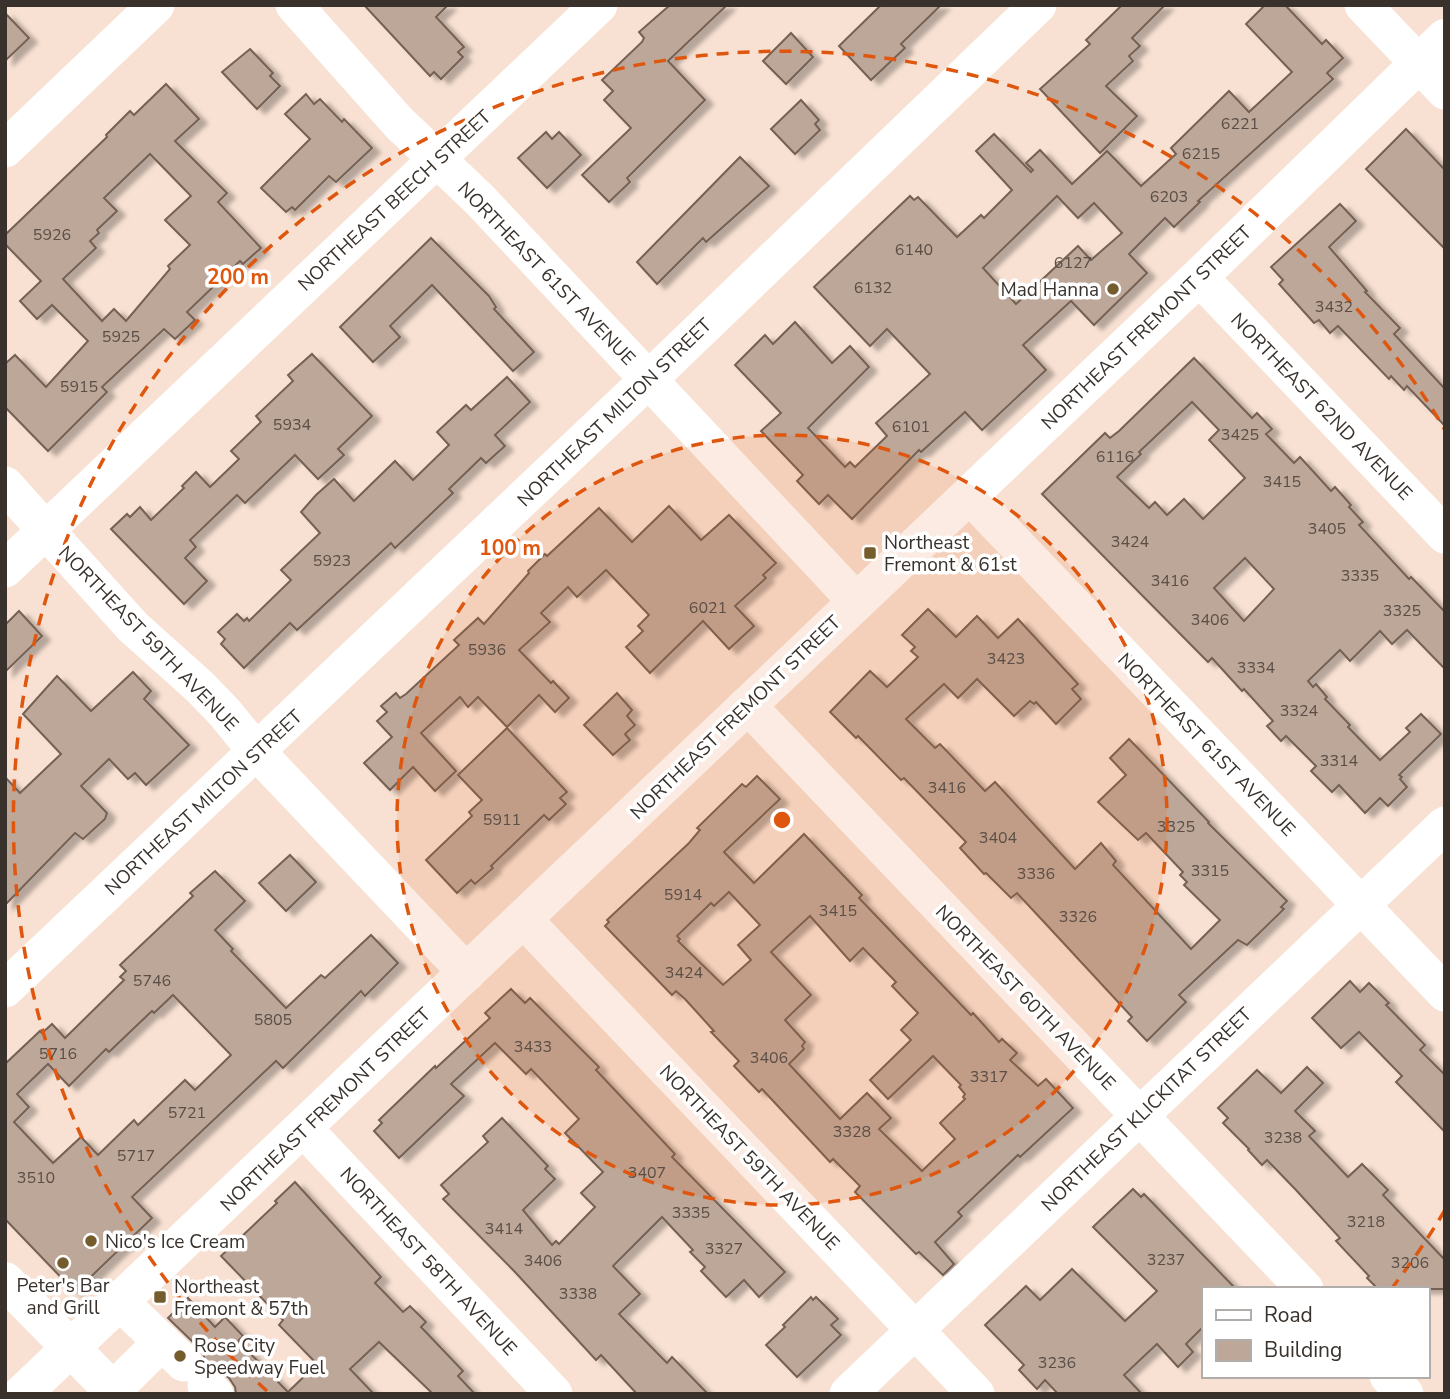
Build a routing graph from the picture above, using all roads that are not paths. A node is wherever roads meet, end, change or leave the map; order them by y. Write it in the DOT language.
graph roads {
  1 [pos="156,5"];
  2 [pos="294,5"];
  3 [pos="599,5"];
  4 [pos="1038,5"];
  5 [pos="1363,5"];
  6 [pos="1432,51"];
  7 [pos="1445,91"];
  8 [pos="5,149"];
  9 [pos="437,159"];
  10 [pos="1199,277"];
  11 [pos="648,380"];
  12 [pos="5,485"];
  13 [pos="969,495"];
  14 [pos="46,530"];
  15 [pos="1445,535"];
  16 [pos="5,569"];
  17 [pos="857,602"];
  18 [pos="747,705"];
  19 [pos="256,751"];
  20 [pos="1445,825"];
  21 [pos="1361,905"];
  22 [pos="523,919"];
  23 [pos="467,973"];
  24 [pos="5,989"];
  25 [pos="1445,993"];
  26 [pos="1140,1116"];
  27 [pos="304,1129"];
  28 [pos="5,1281"];
  29 [pos="1303,1287"];
  30 [pos="121,1303"];
  31 [pos="915,1330"];
  32 [pos="71,1348"];
  33 [pos="192,1371"];
  34 [pos="1390,1378"];
  35 [pos="114,1392"];
  36 [pos="25,1393"];
  37 [pos="554,1394"];
  38 [pos="848,1394"];
  39 [pos="976,1394"];
  40 [pos="1405,1394"];
  1 -- 8 [label="street"];
  2 -- 9 [label="street, NORTHEAST 61ST AVENUE"];
  3 -- 9 [label="street, NORTHEAST BEECH STREET"];
  4 -- 11 [label="street, NORTHEAST MILTON STREET"];
  5 -- 6 [label="street"];
  6 -- 7 [label="street"];
  6 -- 10 [label="main road, NORTHEAST FREMONT STREET"];
  9 -- 11 [label="street, NORTHEAST 61ST AVENUE"];
  9 -- 14 [label="street, NORTHEAST BEECH STREET"];
  10 -- 13 [label="main road, NORTHEAST FREMONT STREET"];
  10 -- 15 [label="street, NORTHEAST 62ND AVENUE"];
  11 -- 17 [label="street, NORTHEAST 61ST AVENUE"];
  11 -- 19 [label="street, NORTHEAST MILTON STREET"];
  12 -- 14 [label="street, NORTHEAST 59TH AVENUE"];
  13 -- 17 [label="main road, NORTHEAST FREMONT STREET"];
  13 -- 21 [label="street, NORTHEAST 61ST AVENUE"];
  14 -- 16 [label="street, NORTHEAST BEECH STREET"];
  14 -- 19 [label="street, NORTHEAST 59TH AVENUE"];
  17 -- 18 [label="main road, NORTHEAST FREMONT STREET"];
  18 -- 22 [label="main road, NORTHEAST FREMONT STREET"];
  18 -- 26 [label="street, NORTHEAST 60TH AVENUE"];
  19 -- 23 [label="street, NORTHEAST 59TH AVENUE"];
  19 -- 24 [label="street, NORTHEAST MILTON STREET"];
  20 -- 21 [label="street, NORTHEAST KLICKITAT STREET"];
  21 -- 25 [label="street, NORTHEAST 61ST AVENUE"];
  21 -- 26 [label="street, NORTHEAST KLICKITAT STREET"];
  22 -- 23 [label="main road, NORTHEAST FREMONT STREET"];
  22 -- 31 [label="street, NORTHEAST 59TH AVENUE"];
  23 -- 27 [label="main road, NORTHEAST FREMONT STREET"];
  26 -- 29 [label="street, NORTHEAST 60TH AVENUE"];
  26 -- 31 [label="street, NORTHEAST KLICKITAT STREET"];
  27 -- 30 [label="main road, NORTHEAST FREMONT STREET"];
  27 -- 37 [label="street, NORTHEAST 58TH AVENUE"];
  28 -- 32 [label="main road"];
  30 -- 32 [label="main road, NORTHEAST FREMONT STREET"];
  30 -- 33 [label="street"];
  31 -- 38 [label="street, NORTHEAST KLICKITAT STREET"];
  31 -- 39 [label="street, NORTHEAST 59TH AVENUE"];
  32 -- 35 [label="main road"];
  32 -- 36 [label="main road, NORTHEAST FREMONT STREET"];
  33 -- 35 [label="street"];
  34 -- 40 [label="street"];
}
